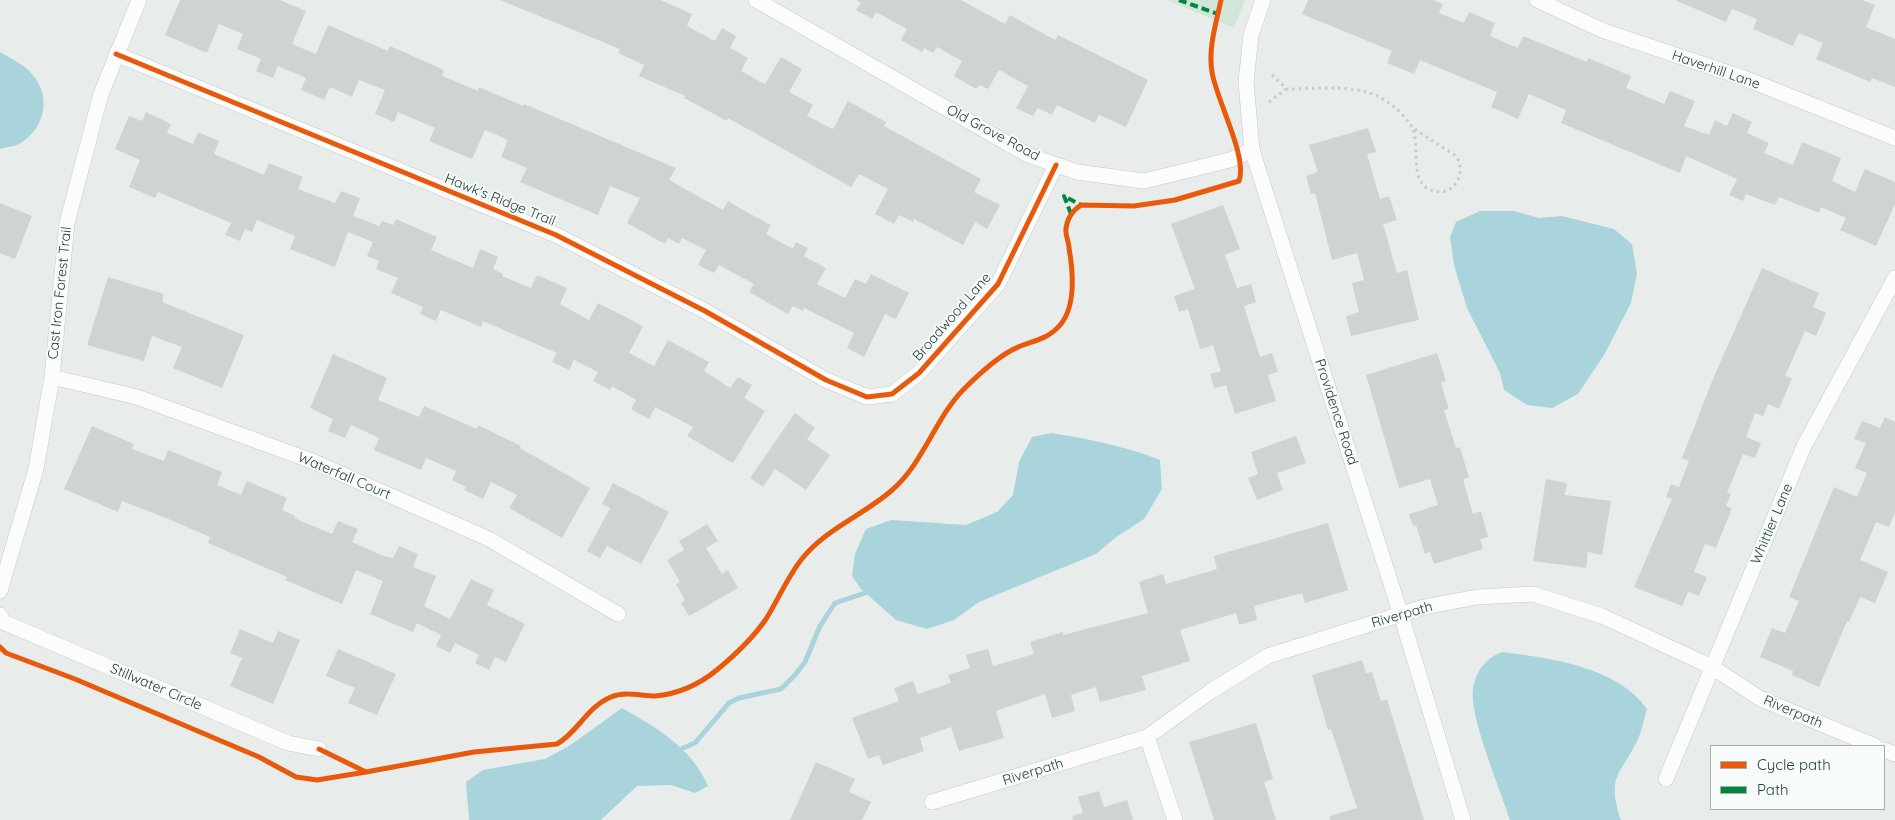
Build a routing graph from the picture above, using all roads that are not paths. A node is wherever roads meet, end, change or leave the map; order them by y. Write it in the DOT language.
graph roads {
  1 [pos="139,0"];
  2 [pos="756,0"];
  3 [pos="1263,0"];
  4 [pos="1537,0"];
  5 [pos="116,54"];
  6 [pos="1895,138"];
  7 [pos="1252,150"];
  8 [pos="1056,165"];
  9 [pos="1895,278"];
  10 [pos="52,377"];
  11 [pos="892,394"];
  12 [pos="0,591"];
  13 [pos="618,614"];
  14 [pos="0,615"];
  15 [pos="1401,615"];
  16 [pos="1712,667"];
  17 [pos="1146,737"];
  18 [pos="1873,745"];
  19 [pos="319,749"];
  20 [pos="1666,779"];
  21 [pos="932,802"];
  22 [pos="1175,820"];
  23 [pos="1462,820"];
  1 -- 5 [label="street, Cast Iron Forest Trail"];
  2 -- 8 [label="street, Old Grove Road"];
  3 -- 7 [label="street, Providence Road"];
  4 -- 6 [label="street, Haverhill Lane"];
  5 -- 10 [label="street, Cast Iron Forest Trail"];
  5 -- 11 [label="street, Hawk's Ridge Trail"];
  7 -- 8 [label="street, Old Grove Road"];
  7 -- 15 [label="street, Providence Road"];
  8 -- 11 [label="street, Broadwood Lane"];
  9 -- 16 [label="street, Whittier Lane"];
  10 -- 12 [label="street, Cast Iron Forest Trail"];
  10 -- 13 [label="street, Waterfall Court"];
  14 -- 19 [label="street, Stillwater Circle"];
  15 -- 16 [label="street, Riverpath"];
  15 -- 17 [label="street, Riverpath"];
  15 -- 23 [label="street, Providence Road"];
  16 -- 18 [label="street, Riverpath"];
  16 -- 20 [label="street, Whittier Lane"];
  17 -- 21 [label="street, Riverpath"];
  17 -- 22 [label="street"];
}
